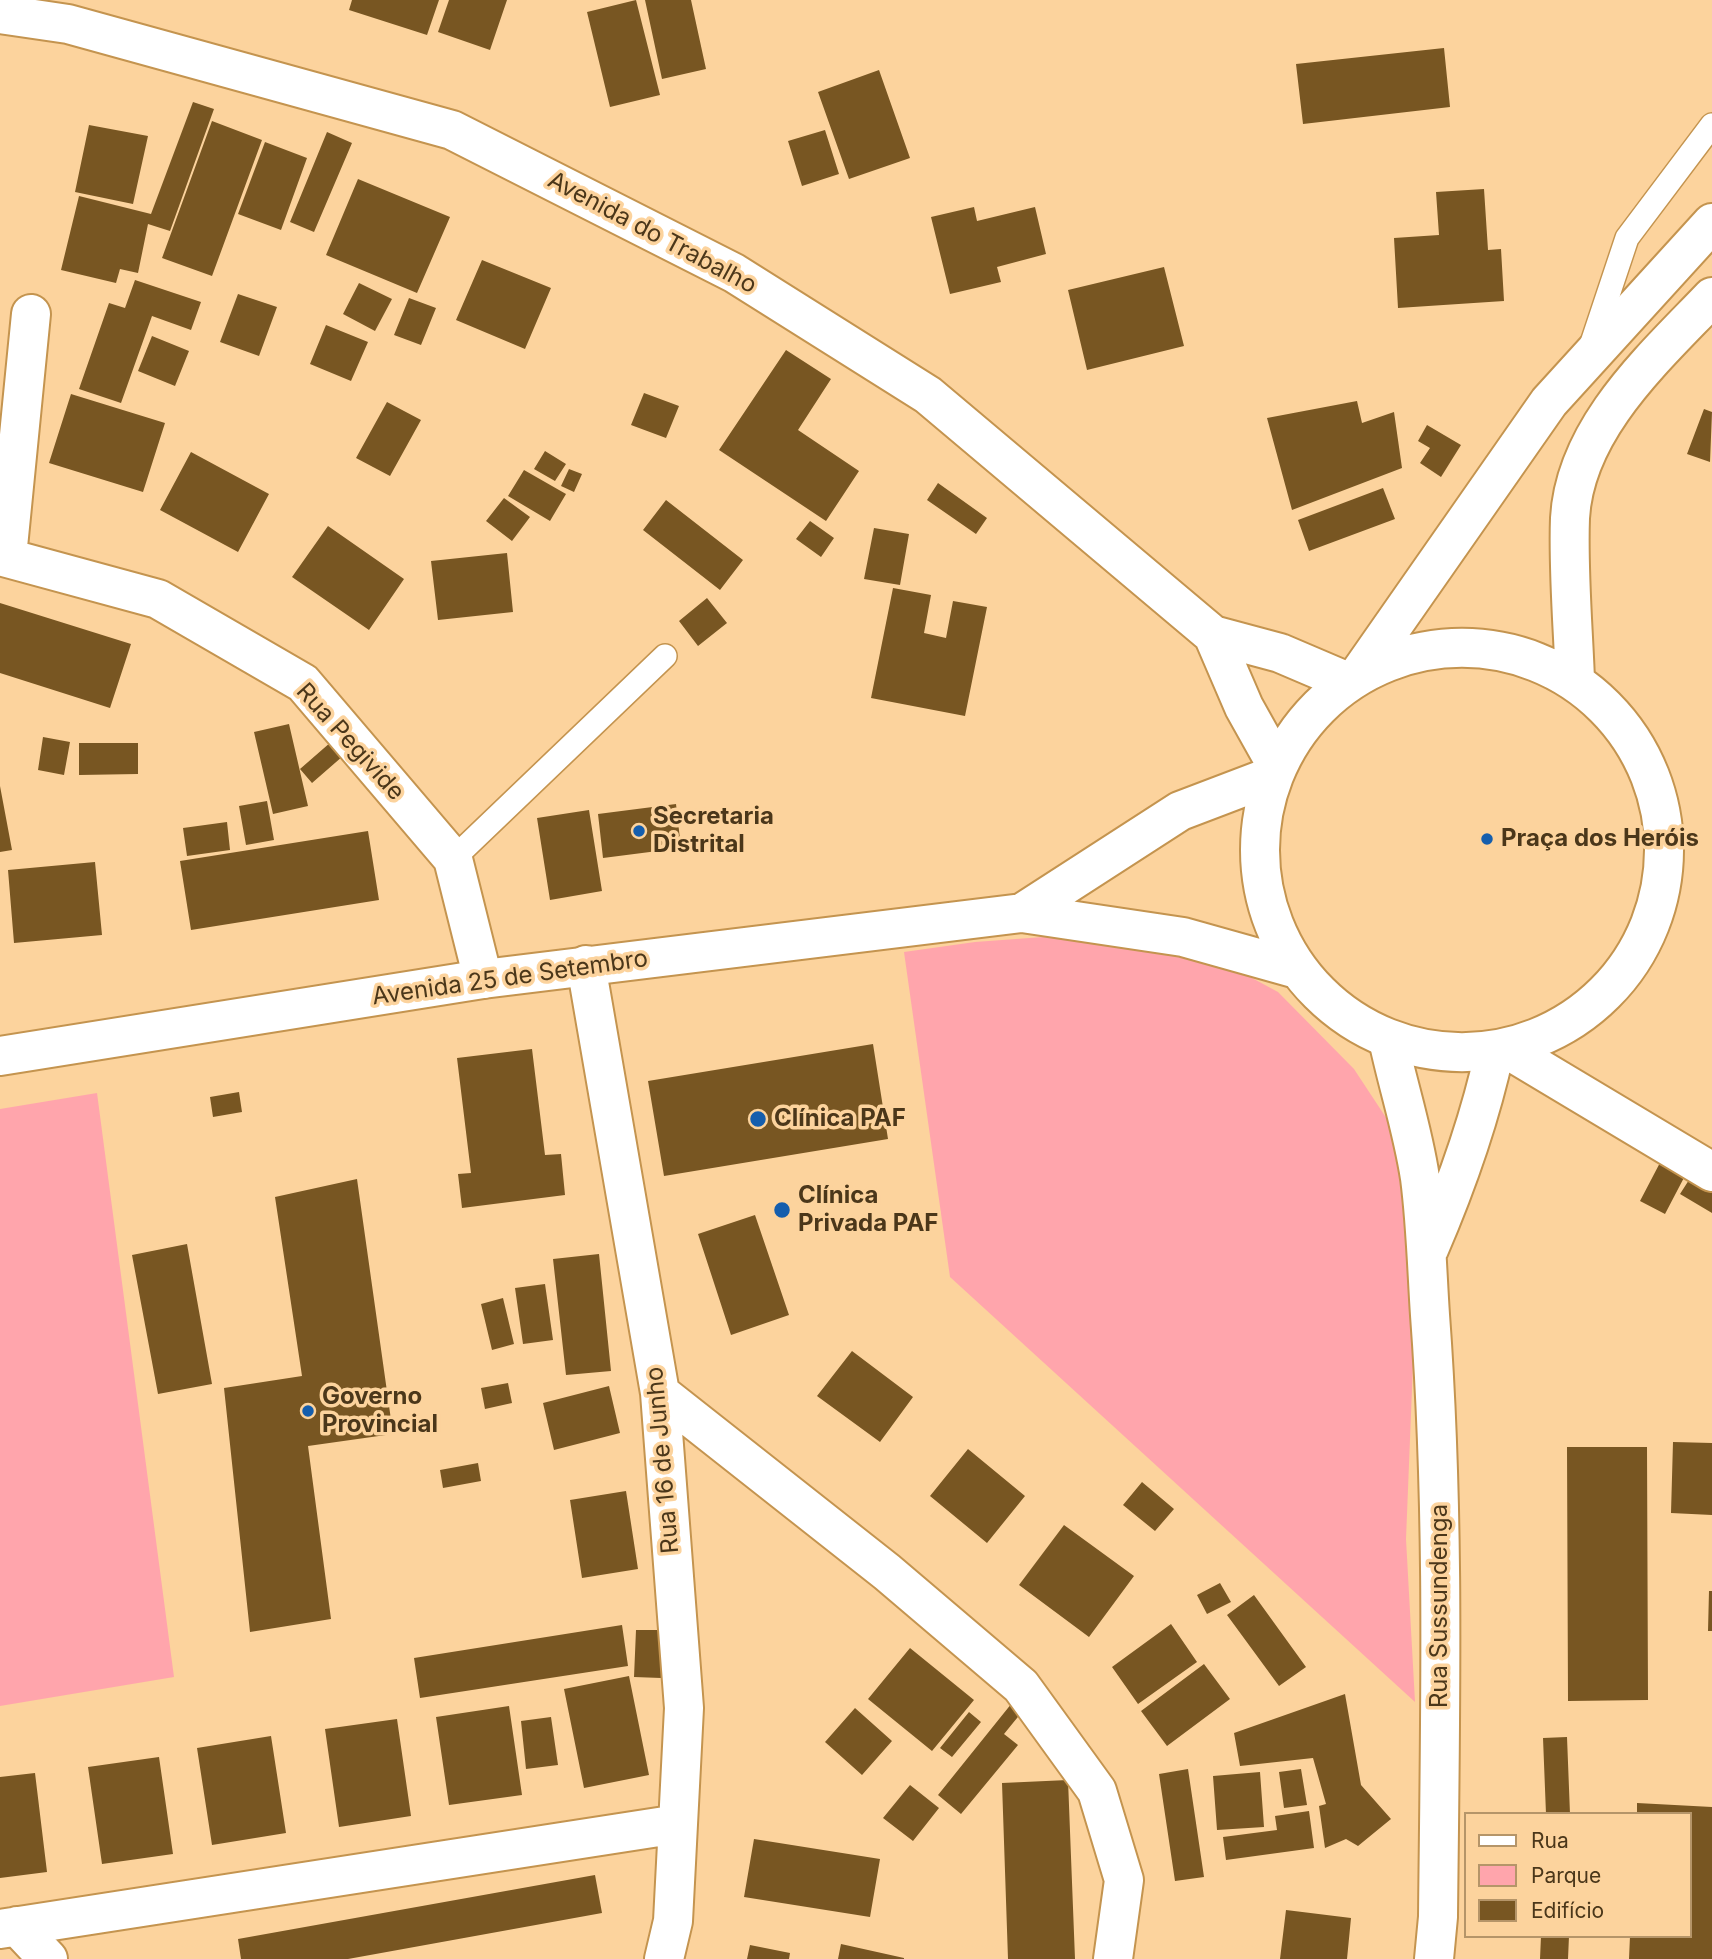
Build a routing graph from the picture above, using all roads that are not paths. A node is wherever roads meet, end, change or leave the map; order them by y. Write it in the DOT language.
graph roads {
  1 [pos="68,12"];
  2 [pos="0,14"];
  3 [pos="1712,125"];
  4 [pos="1712,223"];
  5 [pos="1712,297"];
  6 [pos="32,314"];
  7 [pos="1587,360"];
  8 [pos="3,556"];
  9 [pos="1213,635"];
  10 [pos="665,656"];
  11 [pos="1353,679"];
  12 [pos="1575,680"];
  13 [pos="1275,771"];
  14 [pos="453,859"];
  15 [pos="1022,913"];
  16 [pos="586,965"];
  17 [pos="1297,969"];
  18 [pos="483,979"];
  19 [pos="1388,1039"];
  20 [pos="1500,1049"];
  21 [pos="0,1056"];
  22 [pos="1712,1172"];
  23 [pos="1427,1254"];
  24 [pos="660,1393"];
  25 [pos="678,1824"];
  26 [pos="8,1927"];
  27 [pos="48,1959"];
  28 [pos="664,1959"];
  29 [pos="1114,1959"];
  30 [pos="1434,1959"];
  1 -- 2 [label="street, Avenida do Trabalho"];
  1 -- 9 [label="street, Avenida do Trabalho"];
  3 -- 7 [label="lane"];
  4 -- 7 [label="street"];
  5 -- 12 [label="street"];
  6 -- 8 [label="street"];
  7 -- 11 [label="street"];
  8 -- 14 [label="street, Rua Pegivide"];
  9 -- 11 [label="street, Avenida do Trabalho"];
  9 -- 13 [label="street, Avenida do Trabalho"];
  10 -- 14 [label="lane"];
  11 -- 12 [label="street"];
  11 -- 13 [label="street"];
  12 -- 20 [label="street"];
  13 -- 15 [label="street, Avenida 25 de Setembro"];
  13 -- 17 [label="street"];
  14 -- 18 [label="street, Rua Pegivide"];
  15 -- 16 [label="street, Avenida 25 de Setembro"];
  15 -- 17 [label="street, Avenida 25 de Setembro"];
  16 -- 18 [label="street, Avenida 25 de Setembro"];
  16 -- 24 [label="street, Rua 16 de Junho"];
  17 -- 19 [label="street"];
  18 -- 21 [label="street, Avenida 25 de Setembro"];
  19 -- 20 [label="street"];
  19 -- 23 [label="street, Rua Sussundenga"];
  20 -- 22 [label="street"];
  20 -- 23 [label="street, Rua Sussundenga"];
  23 -- 30 [label="street, Rua Sussundenga"];
  24 -- 25 [label="street, Rua 16 de Junho"];
  24 -- 29 [label="street"];
  25 -- 26 [label="street"];
  25 -- 28 [label="street, Rua 16 de Junho"];
  26 -- 27 [label="street"];
}
